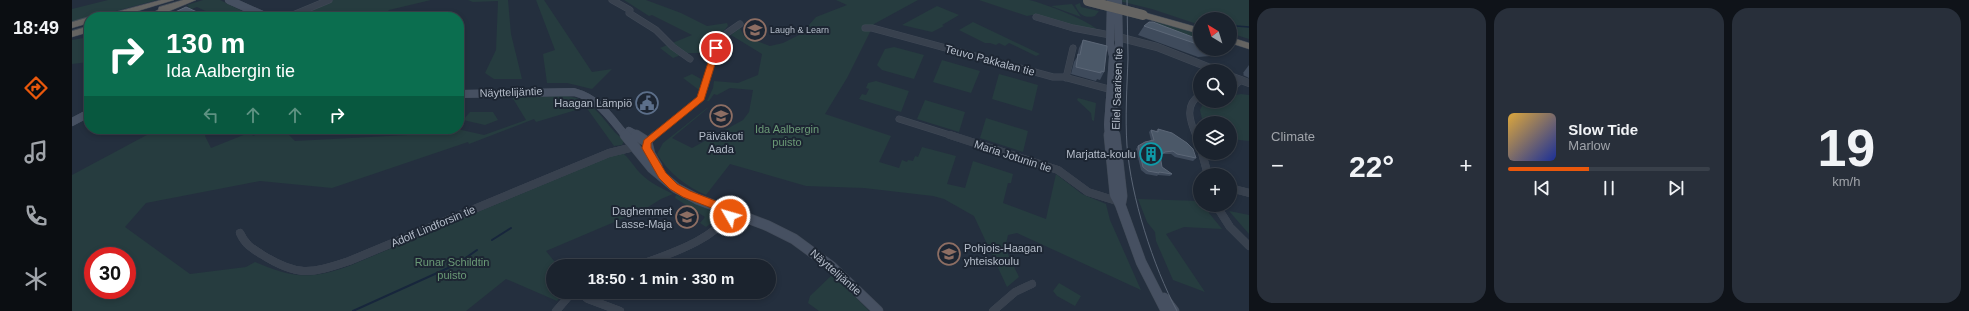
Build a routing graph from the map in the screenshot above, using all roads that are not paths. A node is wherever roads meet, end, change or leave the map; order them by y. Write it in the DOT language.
graph roads {
  1 [pos="170,0"];
  2 [pos="193,0"];
  3 [pos="329,0"];
  4 [pos="612,0"];
  5 [pos="1087,0"];
  6 [pos="1103,0"];
  7 [pos="1111,0"];
  8 [pos="1118,0"];
  9 [pos="232,2"];
  10 [pos="253,11"];
  11 [pos="135,12"];
  12 [pos="138,12"];
  13 [pos="161,12"];
  14 [pos="300,12"];
  15 [pos="1143,13"];
  16 [pos="1036,17"];
  17 [pos="84,22"];
  18 [pos="740,24"];
  19 [pos="1193,25"];
  20 [pos="72,26"];
  21 [pos="865,28"];
  22 [pos="1193,29"];
  23 [pos="84,31"];
  24 [pos="84,34"];
  25 [pos="72,35"];
  26 [pos="1114,38"];
  27 [pos="1237,38"];
  28 [pos="1237,42"];
  29 [pos="1249,42"];
  30 [pos="1249,46"];
  31 [pos="1073,48"];
  32 [pos="690,60"];
  33 [pos="1200,64"];
  34 [pos="1066,78"];
  35 [pos="1237,78"];
  36 [pos="1242,80"];
  37 [pos="1249,83"];
  38 [pos="1237,85"];
  39 [pos="1113,90"];
  40 [pos="464,94"];
  41 [pos="1193,99"];
  42 [pos="84,116"];
  43 [pos="899,119"];
  44 [pos="84,120"];
  45 [pos="72,122"];
  46 [pos="1193,124"];
  47 [pos="72,126"];
  48 [pos="640,145"];
  49 [pos="1237,190"];
  50 [pos="1249,193"];
  51 [pos="1120,202"];
  52 [pos="733,212"];
  53 [pos="1220,212"];
  54 [pos="240,233"];
  55 [pos="1249,246"];
  56 [pos="652,259"];
  57 [pos="1151,281"];
  58 [pos="1032,284"];
  59 [pos="566,299"];
  60 [pos="588,299"];
  61 [pos="556,311"];
  62 [pos="620,311"];
  63 [pos="878,311"];
  64 [pos="993,311"];
  65 [pos="1166,311"];
  66 [pos="1174,311"];
  1 -- 11 [label="highway"];
  2 -- 12 [label="highway"];
  2 -- 13 [label="highway"];
  3 -- 14 [label="street"];
  4 -- 32 [label="street"];
  5 -- 15 [label="highway, bridge"];
  6 -- 15 [label="highway"];
  7 -- 26 [label="main road, Eliel Saarisen tie"];
  8 -- 26 [label="main road, Eliel Saarisen tie"];
  9 -- 10 [label="main road"];
  15 -- 19 [label="highway"];
  15 -- 22 [label="highway"];
  16 -- 26 [label="street"];
  17 -- 20 [label="highway"];
  18 -- 48 [label="street"];
  21 -- 34 [label="street, Teuvo Pakkalan tie"];
  23 -- 25 [label="highway"];
  24 -- 25 [label="highway"];
  26 -- 33 [label="street"];
  26 -- 39 [label="main road, Eliel Saarisen tie"];
  27 -- 29 [label="highway"];
  28 -- 30 [label="highway"];
  31 -- 34 [label="street"];
  34 -- 39 [label="street, Teuvo Pakkalan tie"];
  35 -- 36 [label="street"];
  36 -- 37 [label="street"];
  36 -- 38 [label="street"];
  39 -- 51 [label="main road, Eliel Saarisen tie"];
  40 -- 48 [label="main road, Näyttelijäntie"];
  41 -- 46 [label="street"];
  42 -- 45 [label="main road"];
  43 -- 51 [label="street, Maria Jotunin tie"];
  44 -- 47 [label="main road"];
  48 -- 52 [label="main road, Näyttelijäntie"];
  48 -- 54 [label="street, Adolf Lindforsin tie"];
  49 -- 50 [label="street"];
  51 -- 57 [label="main road, Eliel Saarisen tie"];
  52 -- 56 [label="street"];
  52 -- 63 [label="main road, Näyttelijäntie"];
  53 -- 55 [label="street"];
  57 -- 65 [label="main road, Eliel Saarisen tie"];
  57 -- 66 [label="main road, Eliel Saarisen tie"];
  58 -- 64 [label="street"];
  59 -- 61 [label="street"];
  60 -- 62 [label="street"];
}
